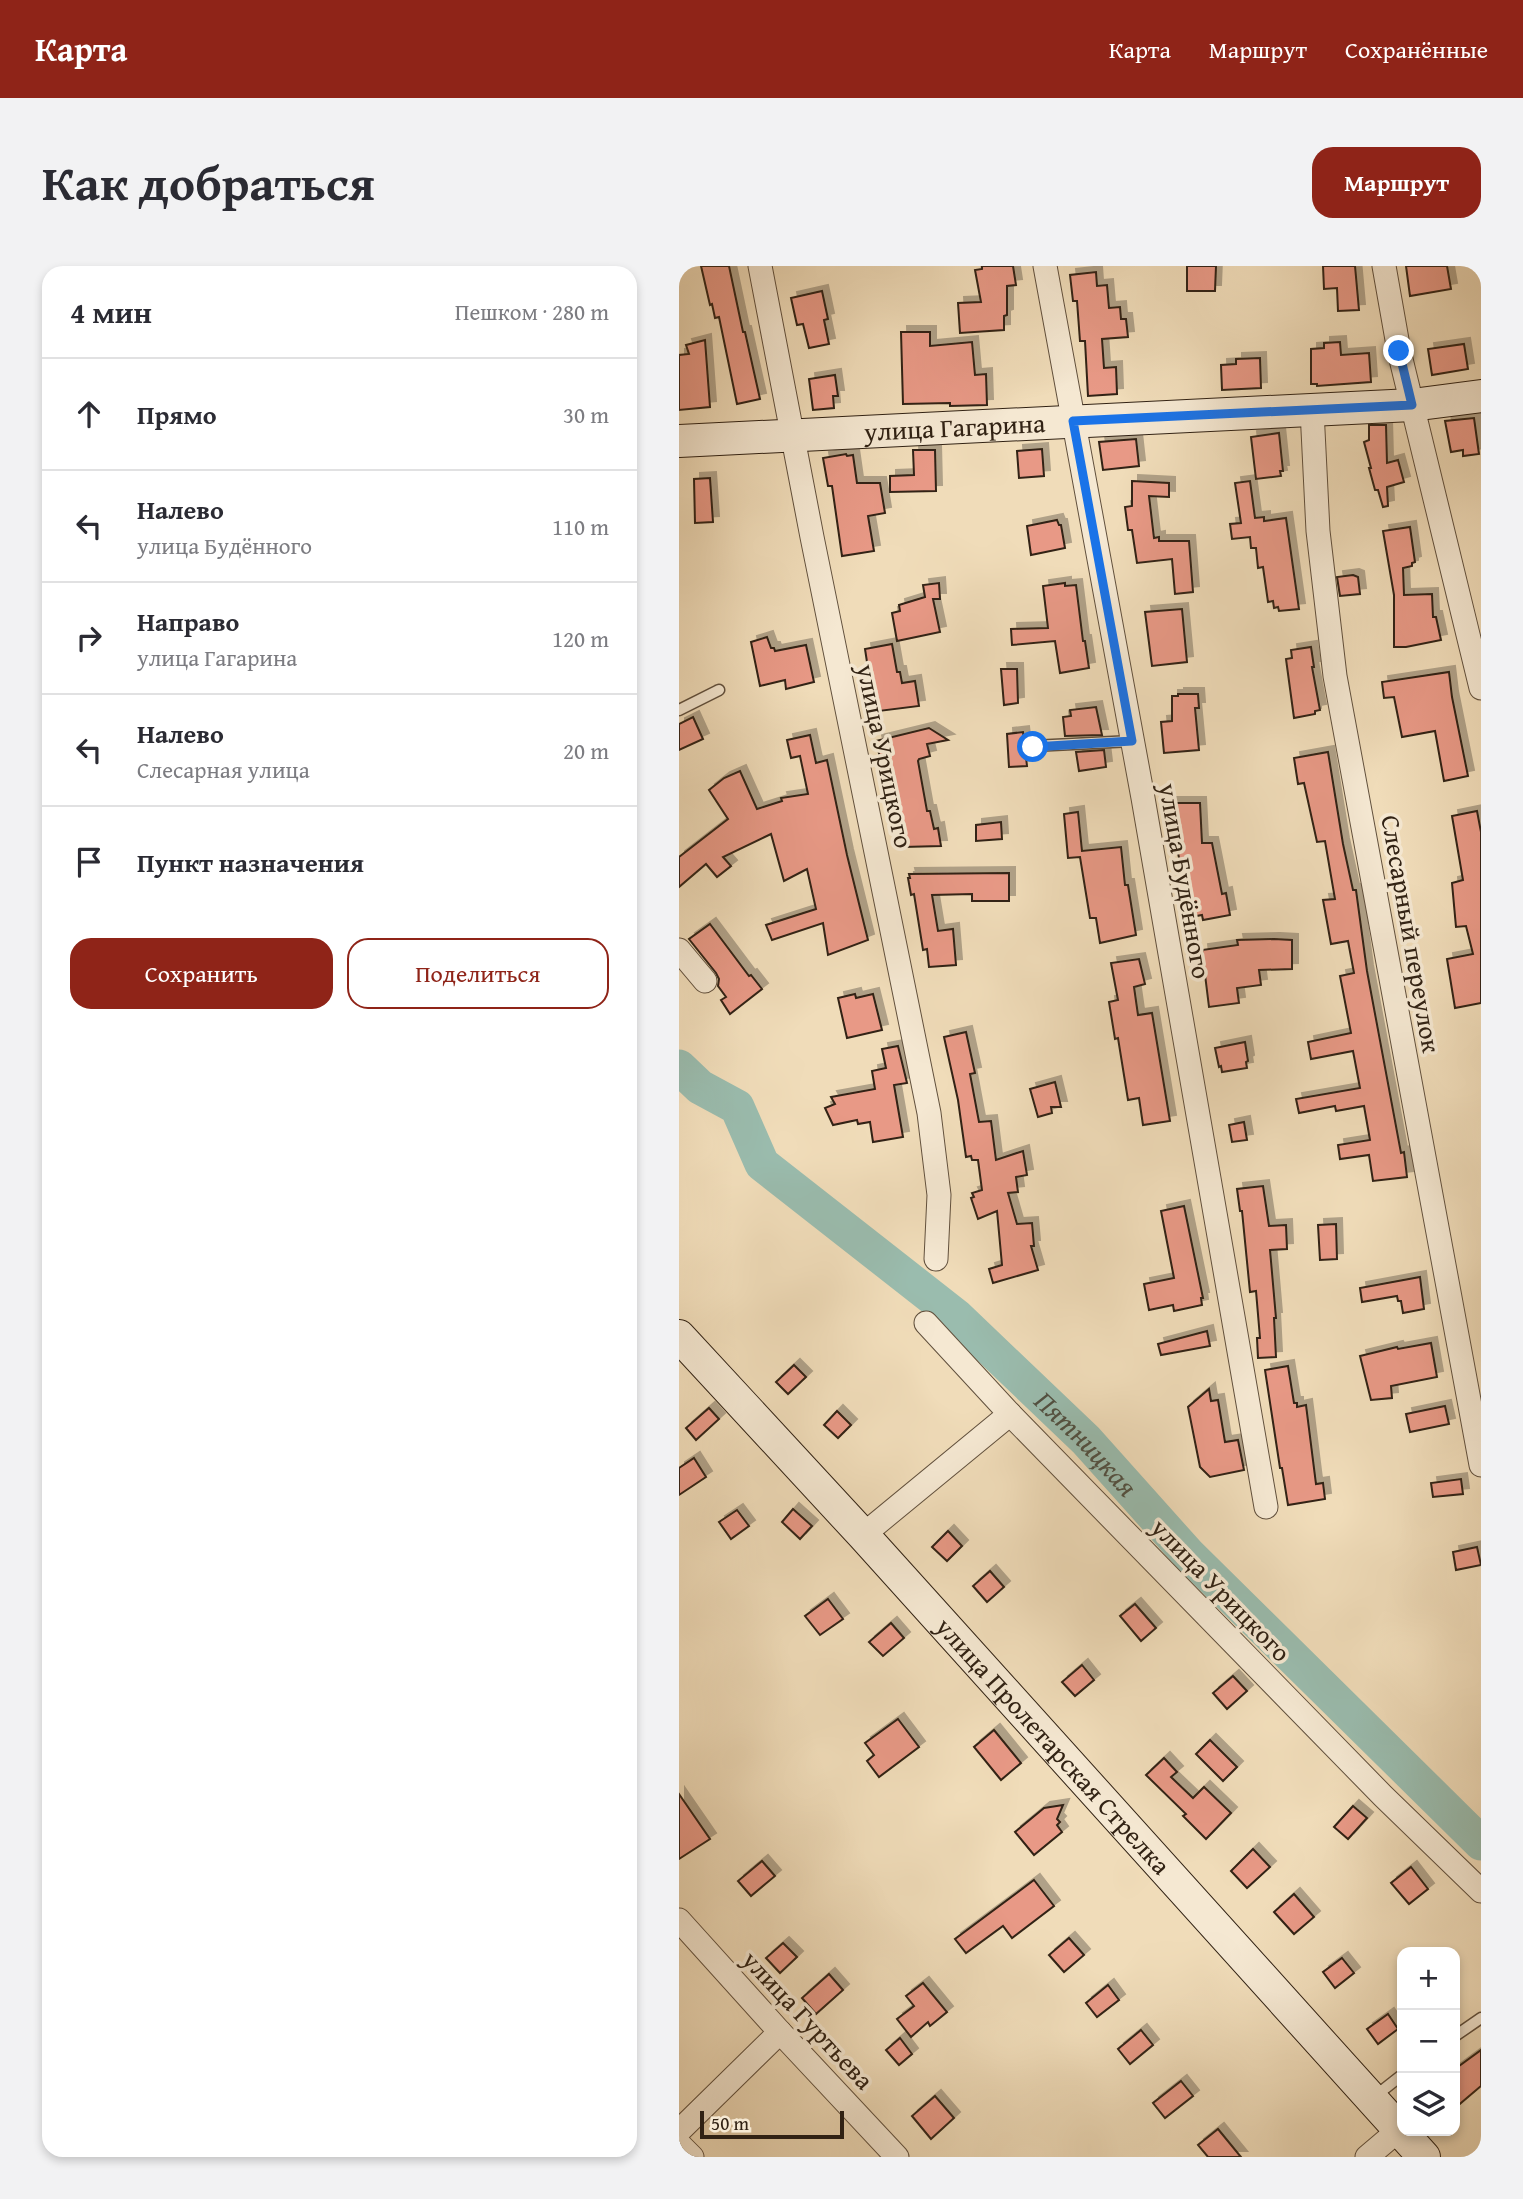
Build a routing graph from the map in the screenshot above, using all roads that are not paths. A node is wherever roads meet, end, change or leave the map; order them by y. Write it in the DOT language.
graph roads {
  1 [pos="760,266"];
  2 [pos="1045,266"];
  3 [pos="1384,266"];
  4 [pos="1481,396"];
  5 [pos="1412,405"];
  6 [pos="1312,410"];
  7 [pos="1073,421"];
  8 [pos="793,435"];
  9 [pos="679,441"];
  10 [pos="1481,688"];
  11 [pos="719,690"];
  12 [pos="679,710"];
  13 [pos="1132,741"];
  14 [pos="1033,747"];
  15 [pos="679,950"];
  16 [pos="705,981"];
  17 [pos="936,1259"];
  18 [pos="926,1323"];
  19 [pos="679,1336"];
  20 [pos="1010,1414"];
  21 [pos="1481,1465"];
  22 [pos="1266,1507"];
  23 [pos="863,1535"];
  24 [pos="1481,1891"];
  25 [pos="679,1920"];
  26 [pos="1481,2018"];
  27 [pos="780,2032"];
  28 [pos="1460,2033"];
  29 [pos="1397,2079"];
  30 [pos="1372,2099"];
  31 [pos="1397,2126"];
  32 [pos="679,2131"];
  33 [pos="1397,2132"];
  34 [pos="1406,2136"];
  35 [pos="679,2144"];
  36 [pos="692,2157"];
  37 [pos="897,2157"];
  38 [pos="1367,2157"];
  39 [pos="1424,2157"];
  1 -- 8 [label="street, улица Урицкого"];
  2 -- 7 [label="street, улица Будённого"];
  3 -- 5 [label="street"];
  4 -- 5 [label="street, улица Гагарина"];
  5 -- 6 [label="street, улица Гагарина"];
  5 -- 10 [label="street"];
  6 -- 7 [label="street, улица Гагарина"];
  6 -- 21 [label="street, Слесарный переулок"];
  7 -- 8 [label="street, улица Гагарина"];
  7 -- 13 [label="street, улица Будённого"];
  8 -- 9 [label="street, улица Гагарина"];
  8 -- 17 [label="street, улица Урицкого"];
  11 -- 12 [label="lane"];
  13 -- 14 [label="lane"];
  13 -- 22 [label="street, улица Будённого"];
  15 -- 16 [label="street"];
  18 -- 20 [label="street, улица Урицкого"];
  19 -- 23 [label="street, улица Пролетарская Стрелка"];
  20 -- 23 [label="street"];
  20 -- 24 [label="street, улица Урицкого"];
  23 -- 30 [label="street, улица Пролетарская Стрелка"];
  25 -- 27 [label="street, улица Гуртьева"];
  26 -- 28 [label="lane"];
  27 -- 32 [label="street"];
  27 -- 37 [label="street, улица Гуртьева"];
  29 -- 30 [label="lane"];
  30 -- 31 [label="street, улица Пролетарская Стрелка"];
  33 -- 38 [label="street"];
  34 -- 39 [label="street, улица Пролетарская Стрелка"];
  35 -- 36 [label="street"];
}
